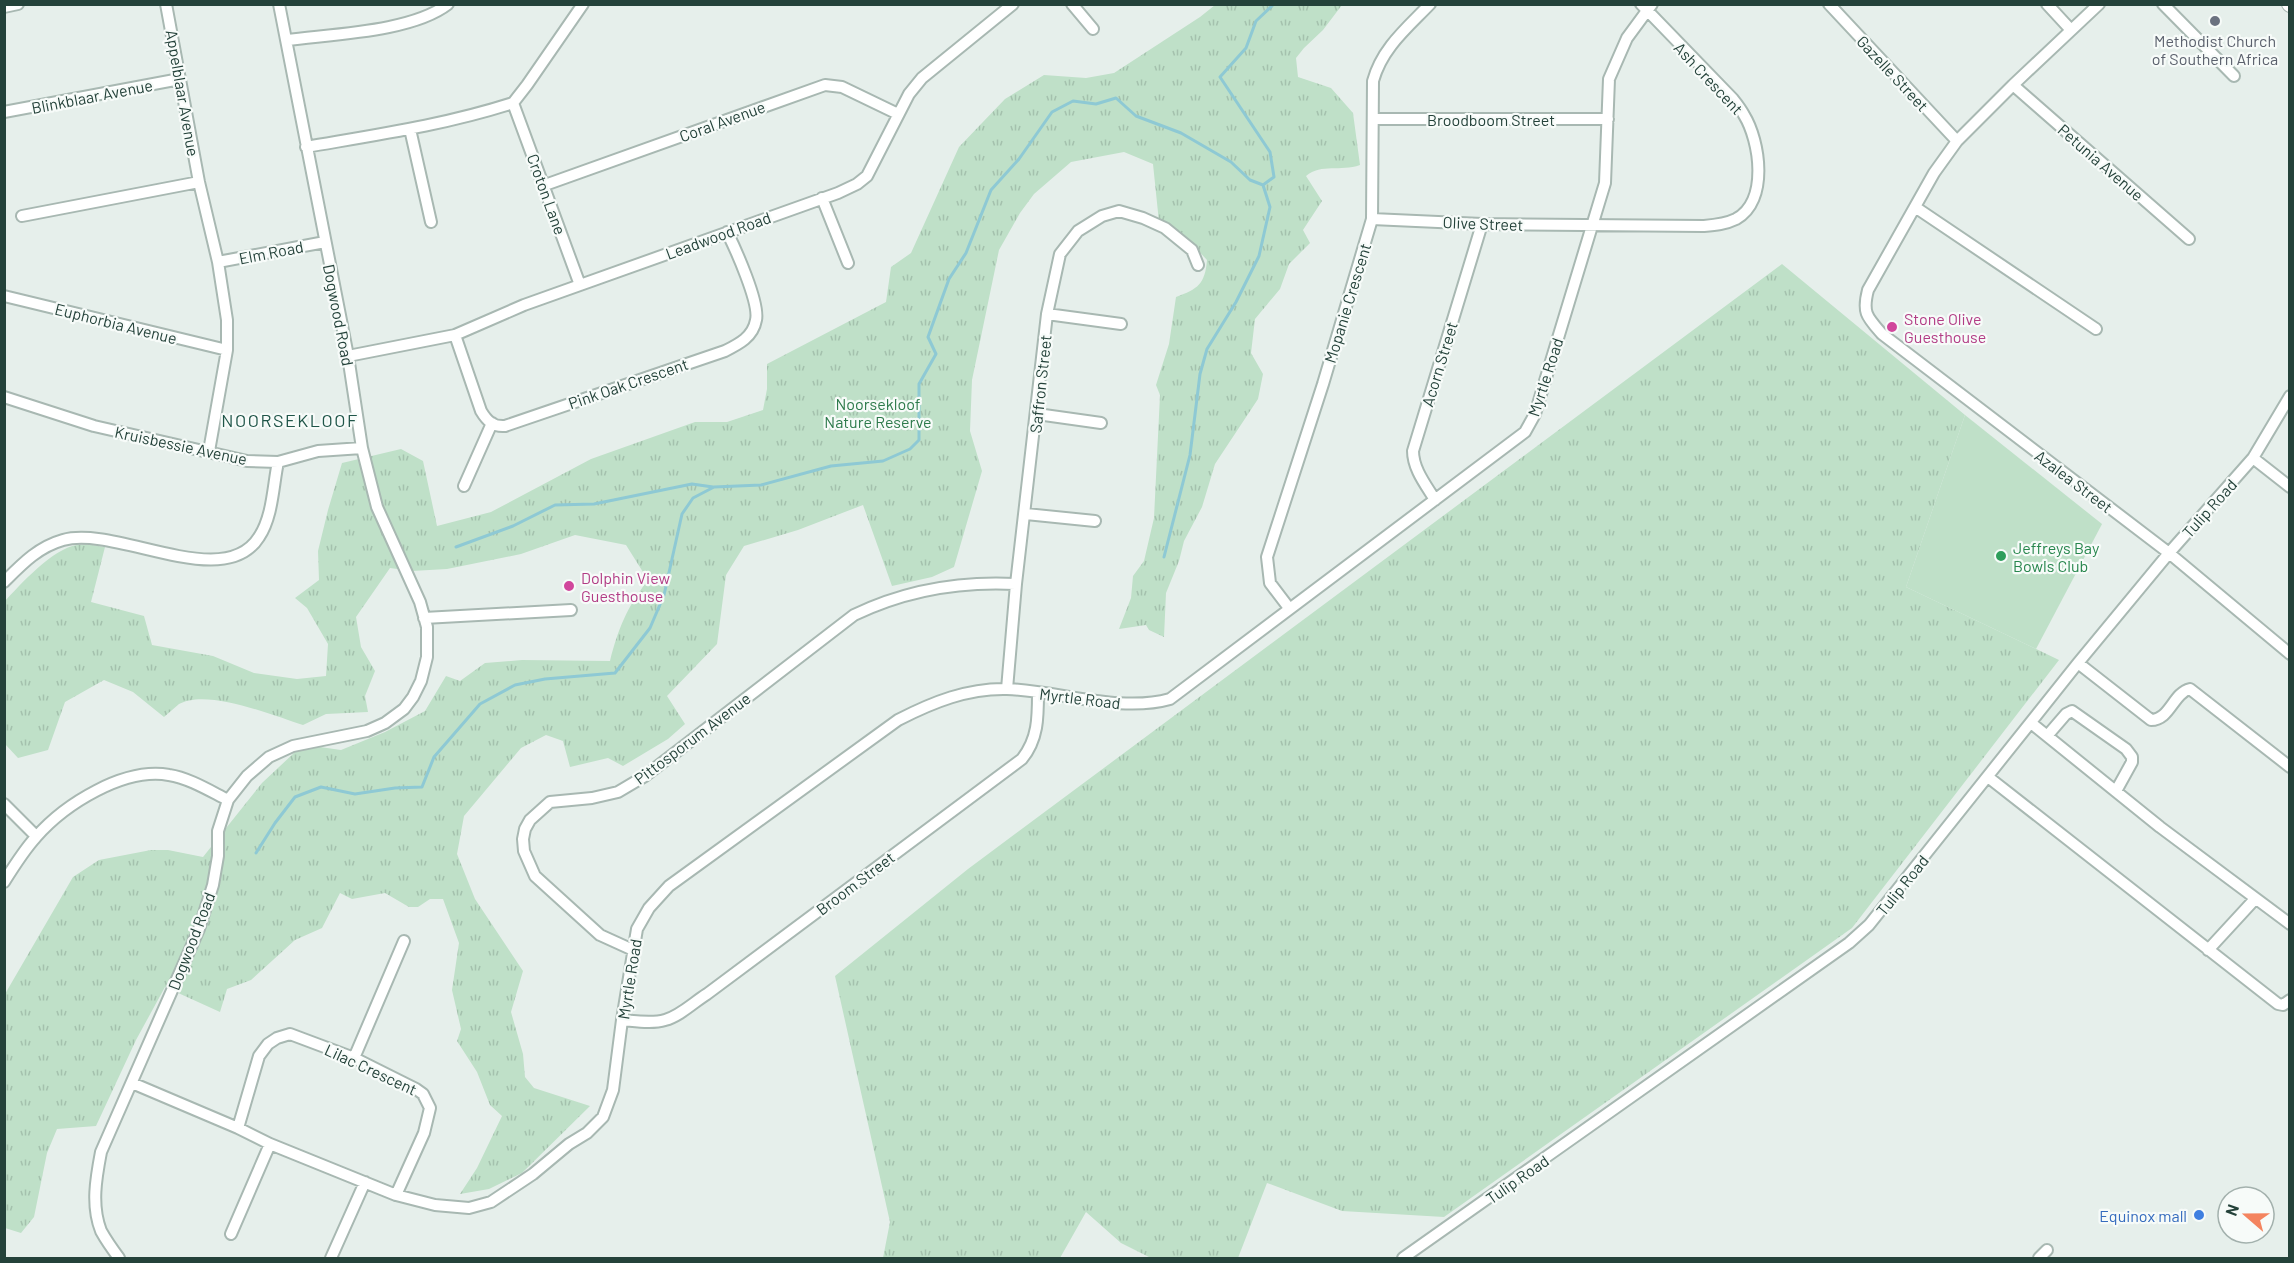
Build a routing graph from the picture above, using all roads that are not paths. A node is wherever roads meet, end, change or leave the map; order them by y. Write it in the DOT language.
graph roads {
  1 [pos="18,4"];
  2 [pos="166,4"];
  3 [pos="279,4"];
  4 [pos="448,4"];
  5 [pos="583,4"];
  6 [pos="1013,4"];
  7 [pos="1072,4"];
  8 [pos="1430,4"];
  9 [pos="1828,4"];
  10 [pos="2047,4"];
  11 [pos="2099,4"];
  12 [pos="2163,4"];
  13 [pos="1646,6"];
  14 [pos="4,7"];
  15 [pos="1093,29"];
  16 [pos="2072,30"];
  17 [pos="287,40"];
  18 [pos="2234,76"];
  19 [pos="180,79"];
  20 [pos="2013,85"];
  21 [pos="513,103"];
  22 [pos="4,112"];
  23 [pos="898,114"];
  24 [pos="1374,119"];
  25 [pos="1608,119"];
  26 [pos="410,129"];
  27 [pos="1957,141"];
  28 [pos="306,147"];
  29 [pos="199,182"];
  30 [pos="544,185"];
  31 [pos="822,198"];
  32 [pos="1915,207"];
  33 [pos="22,216"];
  34 [pos="1372,219"];
  35 [pos="431,222"];
  36 [pos="1482,224"];
  37 [pos="1593,225"];
  38 [pos="727,232"];
  39 [pos="2189,240"];
  40 [pos="325,242"];
  41 [pos="218,262"];
  42 [pos="848,263"];
  43 [pos="1198,265"];
  44 [pos="580,285"];
  45 [pos="4,296"];
  46 [pos="1047,314"];
  47 [pos="1121,324"];
  48 [pos="2096,329"];
  49 [pos="455,335"];
  50 [pos="227,350"];
  51 [pos="348,357"];
  52 [pos="2289,396"];
  53 [pos="4,397"];
  54 [pos="1037,414"];
  55 [pos="492,423"];
  56 [pos="1101,423"];
  57 [pos="362,448"];
  58 [pos="209,451"];
  59 [pos="2253,458"];
  60 [pos="278,462"];
  61 [pos="464,486"];
  62 [pos="2289,487"];
  63 [pos="1435,500"];
  64 [pos="1026,514"];
  65 [pos="1095,521"];
  66 [pos="2169,553"];
  67 [pos="4,582"];
  68 [pos="1016,584"];
  69 [pos="1289,608"];
  70 [pos="571,610"];
  71 [pos="424,618"];
  72 [pos="2289,654"];
  73 [pos="2078,663"];
  74 [pos="1007,689"];
  75 [pos="1038,693"];
  76 [pos="2031,723"];
  77 [pos="2047,736"];
  78 [pos="2289,767"];
  79 [pos="1988,777"];
  80 [pos="2116,791"];
  81 [pos="228,800"];
  82 [pos="4,804"];
  83 [pos="36,836"];
  84 [pos="4,882"];
  85 [pos="2255,899"];
  86 [pos="2289,924"];
  87 [pos="404,941"];
  88 [pos="633,950"];
  89 [pos="2208,950"];
  90 [pos="2289,1000"];
  91 [pos="622,1020"];
  92 [pos="354,1058"];
  93 [pos="132,1083"];
  94 [pos="238,1128"];
  95 [pos="270,1144"];
  96 [pos="365,1182"];
  97 [pos="396,1195"];
  98 [pos="231,1234"];
  99 [pos="119,1258"];
  100 [pos="331,1258"];
  101 [pos="1403,1258"];
  1 -- 14 [label="street"];
  2 -- 19 [label="street, Appelblaar Avenue"];
  3 -- 17 [label="street, Dogwood Road"];
  4 -- 17 [label="street"];
  5 -- 21 [label="street"];
  6 -- 23 [label="street, Leadwood Road"];
  7 -- 15 [label="street"];
  8 -- 24 [label="street, Mopanie Crescent"];
  9 -- 27 [label="street, Gazelle Street"];
  10 -- 16 [label="street"];
  11 -- 16 [label="street"];
  12 -- 18 [label="street"];
  13 -- 25 [label="street, Myrtle Road"];
  13 -- 37 [label="street, Ash Crescent"];
  16 -- 20 [label="street"];
  17 -- 28 [label="street, Dogwood Road"];
  19 -- 22 [label="street, Blinkblaar Avenue"];
  19 -- 29 [label="street, Appelblaar Avenue"];
  20 -- 27 [label="street"];
  20 -- 39 [label="street, Petunia Avenue"];
  21 -- 26 [label="street"];
  21 -- 30 [label="street, Croton Lane"];
  23 -- 30 [label="street, Coral Avenue"];
  23 -- 31 [label="street, Leadwood Road"];
  24 -- 25 [label="street, Broodboom Street"];
  24 -- 34 [label="street, Mopanie Crescent"];
  25 -- 37 [label="street, Myrtle Road"];
  26 -- 28 [label="street"];
  26 -- 35 [label="street"];
  27 -- 32 [label="street"];
  28 -- 40 [label="street, Dogwood Road"];
  29 -- 33 [label="street"];
  29 -- 41 [label="street, Appelblaar Avenue"];
  30 -- 44 [label="street, Croton Lane"];
  31 -- 38 [label="street, Leadwood Road"];
  31 -- 42 [label="street"];
  32 -- 48 [label="street"];
  32 -- 66 [label="street, Azalea Street"];
  34 -- 36 [label="street, Olive Street"];
  34 -- 69 [label="street, Mopanie Crescent"];
  36 -- 37 [label="street, Olive Street"];
  36 -- 63 [label="street, Acorn Street"];
  37 -- 63 [label="street, Myrtle Road"];
  38 -- 44 [label="street, Leadwood Road"];
  38 -- 55 [label="street, Pink Oak Crescent"];
  40 -- 41 [label="street, Elm Road"];
  40 -- 51 [label="street, Dogwood Road"];
  41 -- 50 [label="street, Appelblaar Avenue"];
  43 -- 46 [label="street, Saffron Street"];
  44 -- 49 [label="street, Leadwood Road"];
  45 -- 50 [label="street, Euphorbia Avenue"];
  46 -- 47 [label="street"];
  46 -- 54 [label="street, Saffron Street"];
  49 -- 51 [label="street, Leadwood Road"];
  49 -- 55 [label="street"];
  50 -- 58 [label="street, Appelblaar Avenue"];
  51 -- 57 [label="street, Dogwood Road"];
  52 -- 59 [label="street, Tulip Road"];
  53 -- 58 [label="street, Kruisbessie Avenue"];
  54 -- 56 [label="street"];
  54 -- 64 [label="street, Saffron Street"];
  55 -- 61 [label="street"];
  57 -- 60 [label="street, Kruisbessie Avenue"];
  57 -- 71 [label="street, Dogwood Road"];
  58 -- 60 [label="street, Kruisbessie Avenue"];
  59 -- 62 [label="street"];
  59 -- 66 [label="street, Tulip Road"];
  60 -- 67 [label="street"];
  63 -- 69 [label="street, Myrtle Road"];
  64 -- 65 [label="street"];
  64 -- 68 [label="street, Saffron Street"];
  66 -- 72 [label="street, Azalea Street"];
  66 -- 73 [label="street, Tulip Road"];
  68 -- 74 [label="street, Saffron Street"];
  68 -- 88 [label="street, Pittosporum Avenue"];
  69 -- 75 [label="street, Myrtle Road"];
  70 -- 71 [label="street"];
  71 -- 81 [label="street, Dogwood Road"];
  73 -- 76 [label="street, Tulip Road"];
  73 -- 78 [label="street"];
  74 -- 75 [label="street, Myrtle Road"];
  74 -- 88 [label="street, Myrtle Road"];
  75 -- 91 [label="street, Broom Street"];
  76 -- 77 [label="street"];
  76 -- 79 [label="street, Tulip Road"];
  77 -- 80 [label="street"];
  77 -- 80 [label="street"];
  79 -- 89 [label="street"];
  79 -- 101 [label="street, Tulip Road"];
  80 -- 85 [label="street"];
  81 -- 83 [label="street"];
  81 -- 93 [label="street, Dogwood Road"];
  82 -- 83 [label="street"];
  83 -- 84 [label="street"];
  85 -- 86 [label="street"];
  85 -- 89 [label="street"];
  87 -- 92 [label="street"];
  88 -- 91 [label="street, Myrtle Road"];
  89 -- 90 [label="street"];
  91 -- 97 [label="street, Myrtle Road"];
  92 -- 94 [label="street, Lilac Crescent"];
  92 -- 97 [label="street, Lilac Crescent"];
  93 -- 94 [label="street, Myrtle Road"];
  93 -- 99 [label="street, Dogwood Road"];
  94 -- 95 [label="street, Myrtle Road"];
  95 -- 96 [label="street, Myrtle Road"];
  95 -- 98 [label="street"];
  96 -- 97 [label="street, Myrtle Road"];
  96 -- 100 [label="street"];
}
